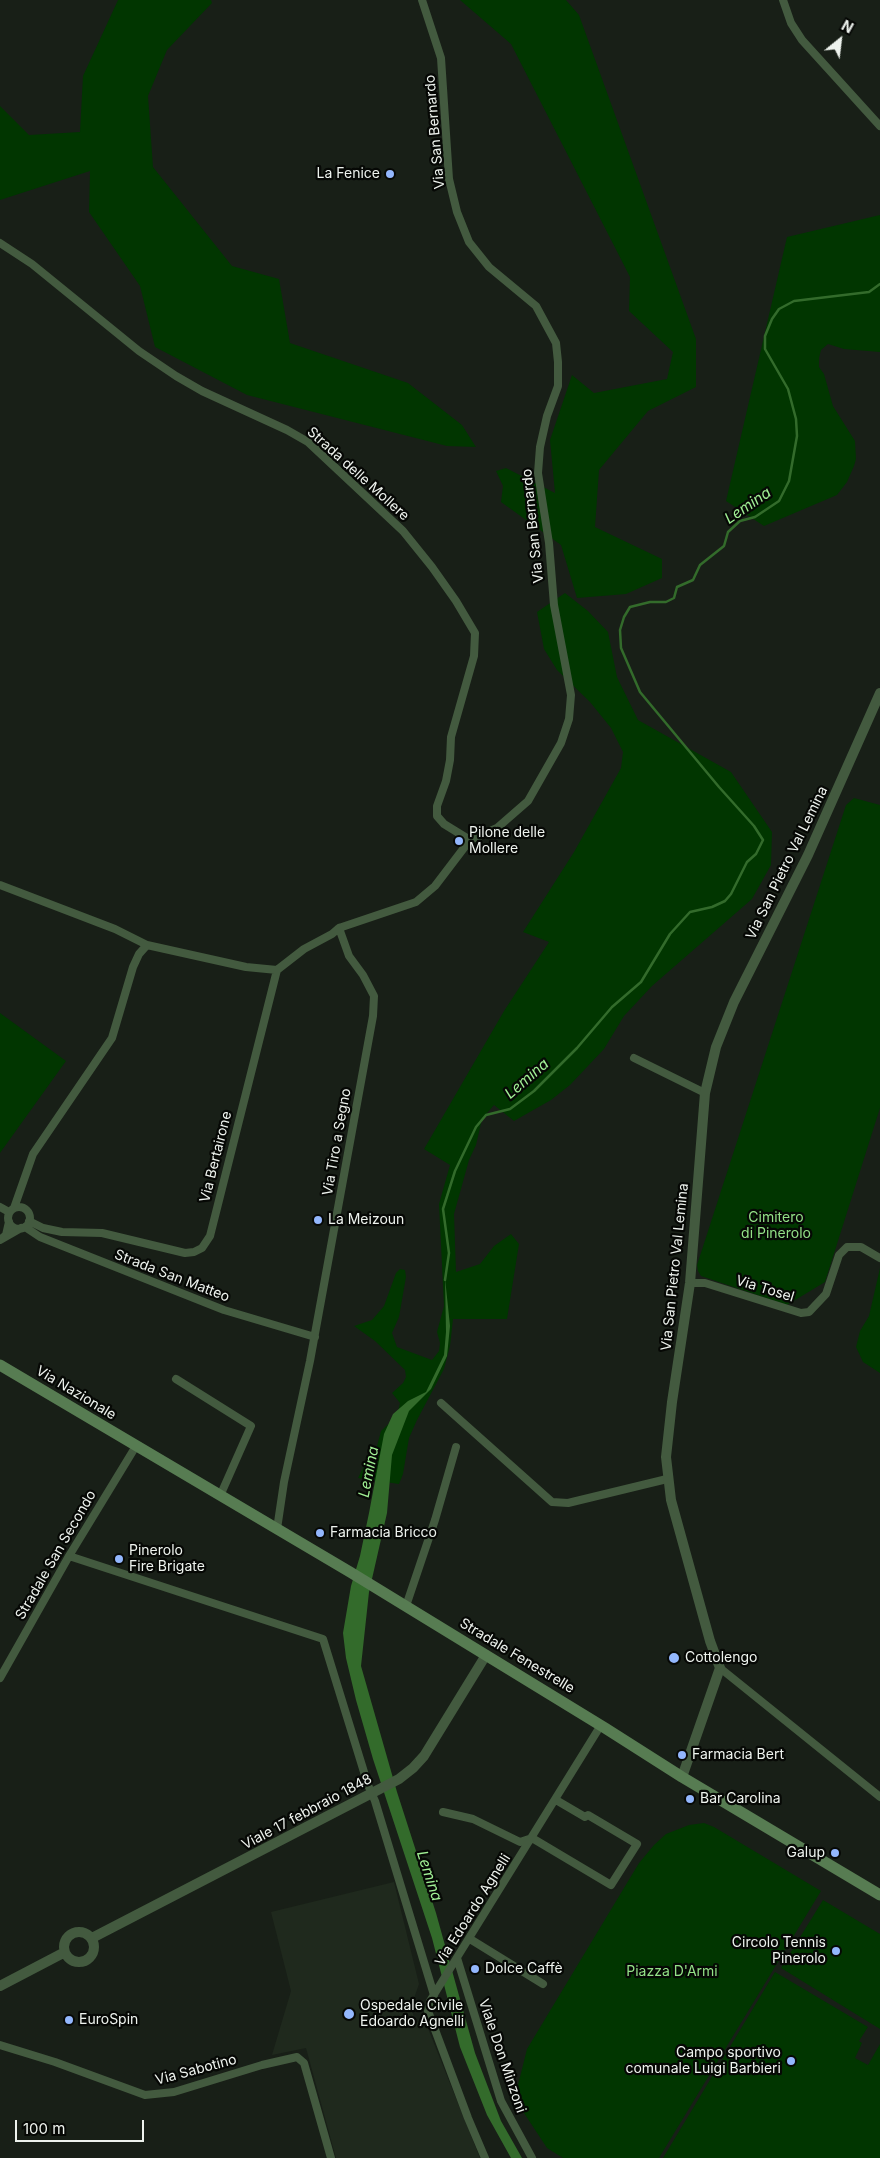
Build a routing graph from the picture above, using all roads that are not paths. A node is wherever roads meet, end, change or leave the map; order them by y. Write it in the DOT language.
graph roads {
  1 [pos="422,0"];
  2 [pos="783,0"];
  3 [pos="880,126"];
  4 [pos="0,243"];
  5 [pos="880,693"];
  6 [pos="470,840"];
  7 [pos="0,885"];
  8 [pos="339,928"];
  9 [pos="147,945"];
  10 [pos="277,970"];
  11 [pos="634,1058"];
  12 [pos="705,1093"];
  13 [pos="0,1207"];
  14 [pos="12,1210"];
  15 [pos="9,1222"];
  16 [pos="25,1226"];
  17 [pos="0,1240"];
  18 [pos="880,1258"];
  19 [pos="690,1283"];
  20 [pos="315,1337"];
  21 [pos="0,1365"];
  22 [pos="176,1379"];
  23 [pos="441,1403"];
  24 [pos="136,1446"];
  25 [pos="456,1447"];
  26 [pos="667,1478"];
  27 [pos="220,1496"];
  28 [pos="277,1529"];
  29 [pos="69,1556"];
  30 [pos="406,1606"];
  31 [pos="486,1655"];
  32 [pos="720,1668"];
  33 [pos="0,1678"];
  34 [pos="601,1725"];
  35 [pos="682,1776"];
  36 [pos="375,1792"];
  37 [pos="880,1797"];
  38 [pos="556,1800"];
  39 [pos="444,1812"];
  40 [pos="532,1838"];
  41 [pos="880,1895"];
  42 [pos="92,1938"];
  43 [pos="470,1939"];
  44 [pos="65,1952"];
  45 [pos="457,1958"];
  46 [pos="543,1984"];
  47 [pos="0,1986"];
  48 [pos="434,1995"];
  49 [pos="0,2046"];
  50 [pos="331,2158"];
  51 [pos="485,2158"];
  52 [pos="532,2158"];
  1 -- 6 [label="street, Via San Bernardo"];
  2 -- 3 [label="street"];
  4 -- 6 [label="street, Strada delle Mollere"];
  5 -- 12 [label="street, Via San Pietro Val Lemina"];
  6 -- 8 [label="street"];
  7 -- 9 [label="street"];
  8 -- 10 [label="street"];
  8 -- 20 [label="street, Via Tiro a Segno"];
  9 -- 10 [label="street"];
  9 -- 14 [label="street"];
  10 -- 16 [label="street, Via Bertairone"];
  11 -- 12 [label="street"];
  12 -- 19 [label="street, Via San Pietro Val Lemina"];
  13 -- 14 [label="street"];
  14 -- 15 [label="street"];
  14 -- 16 [label="street"];
  15 -- 16 [label="street"];
  15 -- 17 [label="street"];
  16 -- 17 [label="street"];
  16 -- 20 [label="street, Strada San Matteo"];
  18 -- 19 [label="street, Via Tosel"];
  19 -- 26 [label="street, Via San Pietro Val Lemina"];
  20 -- 28 [label="street, Via Tiro a Segno"];
  21 -- 24 [label="main road, Via Nazionale"];
  22 -- 27 [label="street"];
  23 -- 26 [label="street"];
  24 -- 27 [label="main road, Stradale Fenestrelle"];
  24 -- 29 [label="street, Stradale San Secondo"];
  25 -- 30 [label="street"];
  26 -- 32 [label="street, Via San Pietro Val Lemina"];
  27 -- 28 [label="main road, Stradale Fenestrelle"];
  28 -- 30 [label="main road, Stradale Fenestrelle"];
  29 -- 33 [label="street, Stradale San Secondo"];
  29 -- 36 [label="street"];
  30 -- 31 [label="main road, Stradale Fenestrelle"];
  31 -- 34 [label="main road, Stradale Fenestrelle"];
  31 -- 36 [label="street, Viale 17 febbraio 1848"];
  32 -- 35 [label="street"];
  32 -- 37 [label="street"];
  34 -- 35 [label="main road, Stradale Fenestrelle"];
  34 -- 38 [label="street, Via Edoardo Agnelli"];
  35 -- 41 [label="main road, Stradale Fenestrelle"];
  36 -- 42 [label="street, Viale 17 febbraio 1848"];
  36 -- 48 [label="street"];
  38 -- 40 [label="street, Via Edoardo Agnelli"];
  38 -- 40 [label="street"];
  39 -- 40 [label="street, Via Edoardo Agnelli"];
  40 -- 43 [label="street, Via Edoardo Agnelli"];
  42 -- 44 [label="street"];
  42 -- 44 [label="street"];
  43 -- 45 [label="street, Via Edoardo Agnelli"];
  43 -- 46 [label="street"];
  44 -- 47 [label="street"];
  45 -- 48 [label="street, Via Edoardo Agnelli"];
  45 -- 52 [label="street, Viale Don Minzoni"];
  48 -- 51 [label="street"];
  49 -- 50 [label="street, Via Sabotino"];
}
